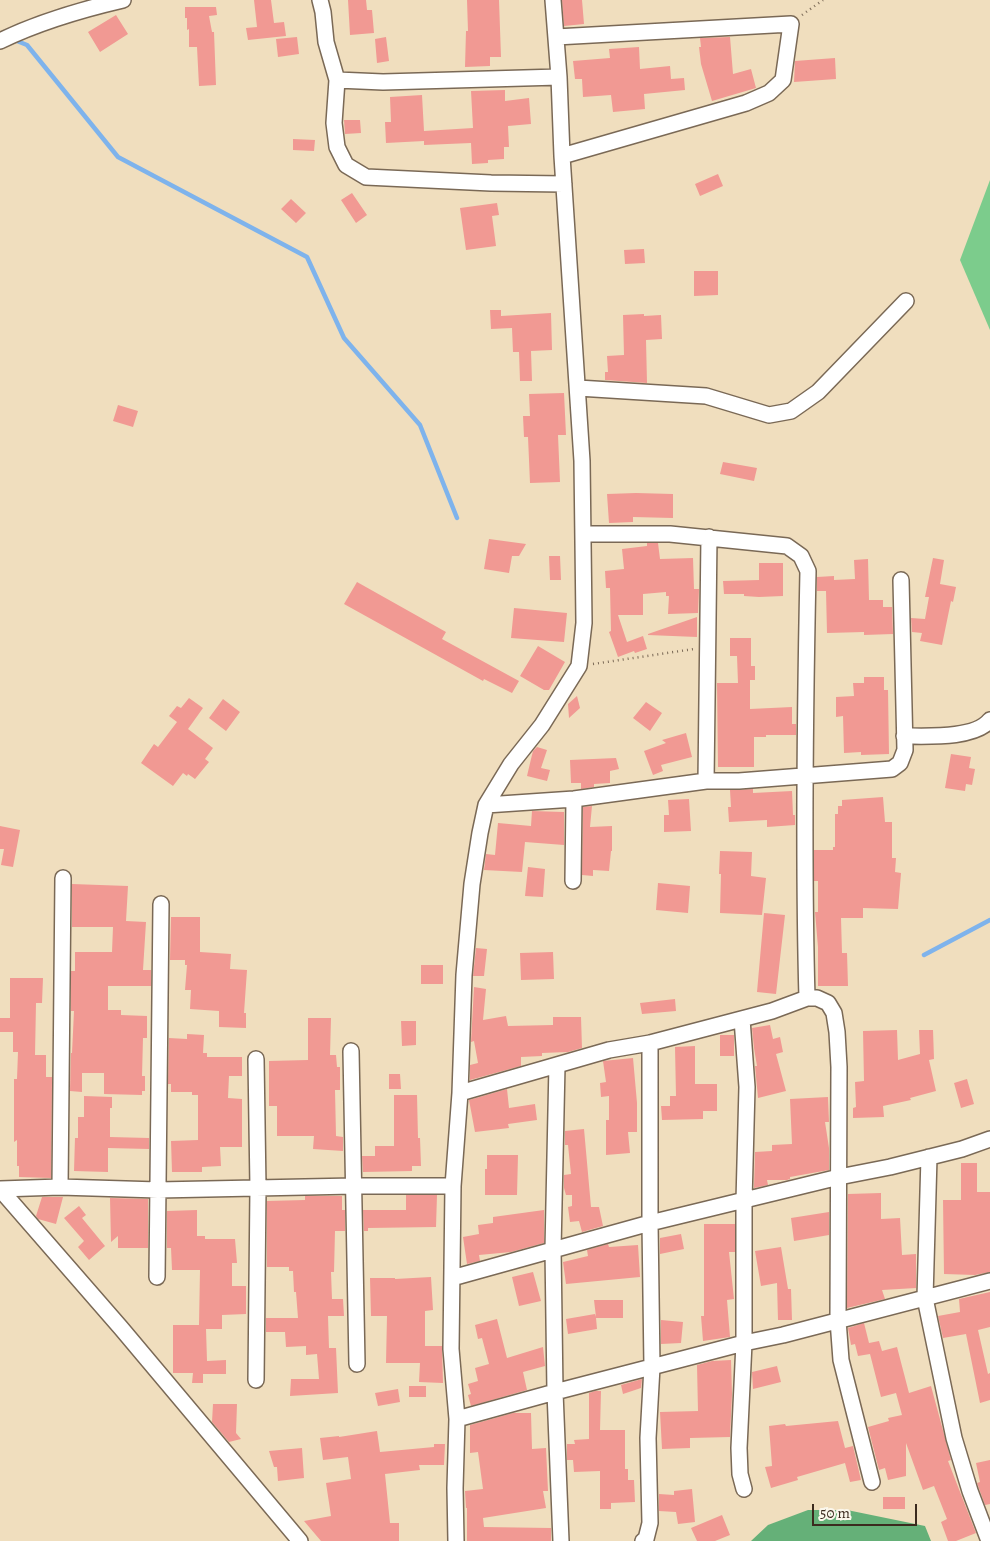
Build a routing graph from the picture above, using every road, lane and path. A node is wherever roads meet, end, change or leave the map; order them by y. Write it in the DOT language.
graph roads {
  1 [pos="123,0"];
  2 [pos="320,0"];
  3 [pos="553,0"];
  4 [pos="823,0"];
  5 [pos="791,24"];
  6 [pos="556,37"];
  7 [pos="0,41"];
  8 [pos="559,77"];
  9 [pos="337,80"];
  10 [pos="562,156"];
  11 [pos="564,184"];
  12 [pos="906,300"];
  13 [pos="578,388"];
  14 [pos="583,534"];
  15 [pos="709,537"];
  16 [pos="900,580"];
  17 [pos="708,647"];
  18 [pos="580,666"];
  19 [pos="990,720"];
  20 [pos="904,736"];
  21 [pos="806,777"];
  22 [pos="706,781"];
  23 [pos="574,799"];
  24 [pos="486,805"];
  25 [pos="62,878"];
  26 [pos="573,881"];
  27 [pos="162,904"];
  28 [pos="806,998"];
  29 [pos="742,1019"];
  30 [pos="650,1043"];
  31 [pos="352,1051"];
  32 [pos="256,1059"];
  33 [pos="557,1065"];
  34 [pos="460,1093"];
  35 [pos="990,1139"];
  36 [pos="928,1157"];
  37 [pos="839,1177"];
  38 [pos="354,1186"];
  39 [pos="453,1186"];
  40 [pos="60,1188"];
  41 [pos="258,1188"];
  42 [pos="0,1189"];
  43 [pos="158,1190"];
  44 [pos="744,1201"];
  45 [pos="650,1223"];
  46 [pos="553,1249"];
  47 [pos="157,1277"];
  48 [pos="452,1278"];
  49 [pos="990,1281"];
  50 [pos="925,1298"];
  51 [pos="838,1320"];
  52 [pos="744,1343"];
  53 [pos="357,1364"];
  54 [pos="652,1368"];
  55 [pos="256,1380"];
  56 [pos="555,1392"];
  57 [pos="457,1419"];
  58 [pos="872,1482"];
  59 [pos="744,1489"];
  60 [pos="300,1541"];
  61 [pos="456,1541"];
  62 [pos="561,1541"];
  63 [pos="643,1541"];
  64 [pos="989,1541"];
  1 -- 7 [label="street"];
  2 -- 9 [label="street"];
  3 -- 6 [label="street"];
  4 -- 5 [label="path"];
  5 -- 6 [label="street"];
  5 -- 10 [label="street"];
  6 -- 8 [label="street"];
  8 -- 9 [label="street"];
  8 -- 10 [label="street"];
  9 -- 11 [label="street"];
  10 -- 11 [label="street"];
  11 -- 13 [label="street"];
  12 -- 13 [label="street"];
  13 -- 14 [label="street"];
  14 -- 15 [label="street"];
  14 -- 18 [label="street"];
  15 -- 17 [label="street"];
  15 -- 21 [label="street"];
  16 -- 20 [label="street"];
  17 -- 18 [label="path"];
  17 -- 22 [label="street"];
  18 -- 24 [label="street"];
  19 -- 20 [label="street"];
  20 -- 21 [label="street"];
  21 -- 22 [label="street"];
  21 -- 28 [label="street"];
  22 -- 23 [label="street"];
  23 -- 24 [label="street"];
  23 -- 26 [label="street"];
  24 -- 34 [label="street"];
  25 -- 40 [label="street"];
  27 -- 43 [label="street"];
  28 -- 29 [label="street"];
  28 -- 37 [label="street"];
  29 -- 30 [label="street"];
  29 -- 44 [label="street"];
  30 -- 33 [label="street"];
  30 -- 45 [label="street"];
  31 -- 38 [label="street"];
  32 -- 41 [label="street"];
  33 -- 34 [label="street"];
  33 -- 46 [label="street"];
  34 -- 39 [label="street"];
  35 -- 36 [label="street"];
  36 -- 37 [label="street"];
  36 -- 50 [label="street"];
  37 -- 44 [label="street"];
  37 -- 51 [label="street"];
  38 -- 39 [label="street"];
  38 -- 41 [label="street"];
  38 -- 53 [label="street"];
  39 -- 48 [label="street"];
  40 -- 42 [label="street"];
  40 -- 43 [label="street"];
  41 -- 43 [label="street"];
  41 -- 55 [label="street"];
  42 -- 60 [label="street"];
  43 -- 47 [label="street"];
  44 -- 45 [label="street"];
  44 -- 52 [label="street"];
  45 -- 46 [label="street"];
  45 -- 54 [label="street"];
  46 -- 48 [label="street"];
  46 -- 56 [label="street"];
  48 -- 57 [label="street"];
  49 -- 50 [label="street"];
  50 -- 51 [label="street"];
  50 -- 64 [label="street"];
  51 -- 52 [label="street"];
  51 -- 58 [label="street"];
  52 -- 54 [label="street"];
  52 -- 59 [label="street"];
  54 -- 56 [label="street"];
  54 -- 63 [label="street"];
  56 -- 57 [label="street"];
  56 -- 62 [label="street"];
  57 -- 61 [label="street"];
}
